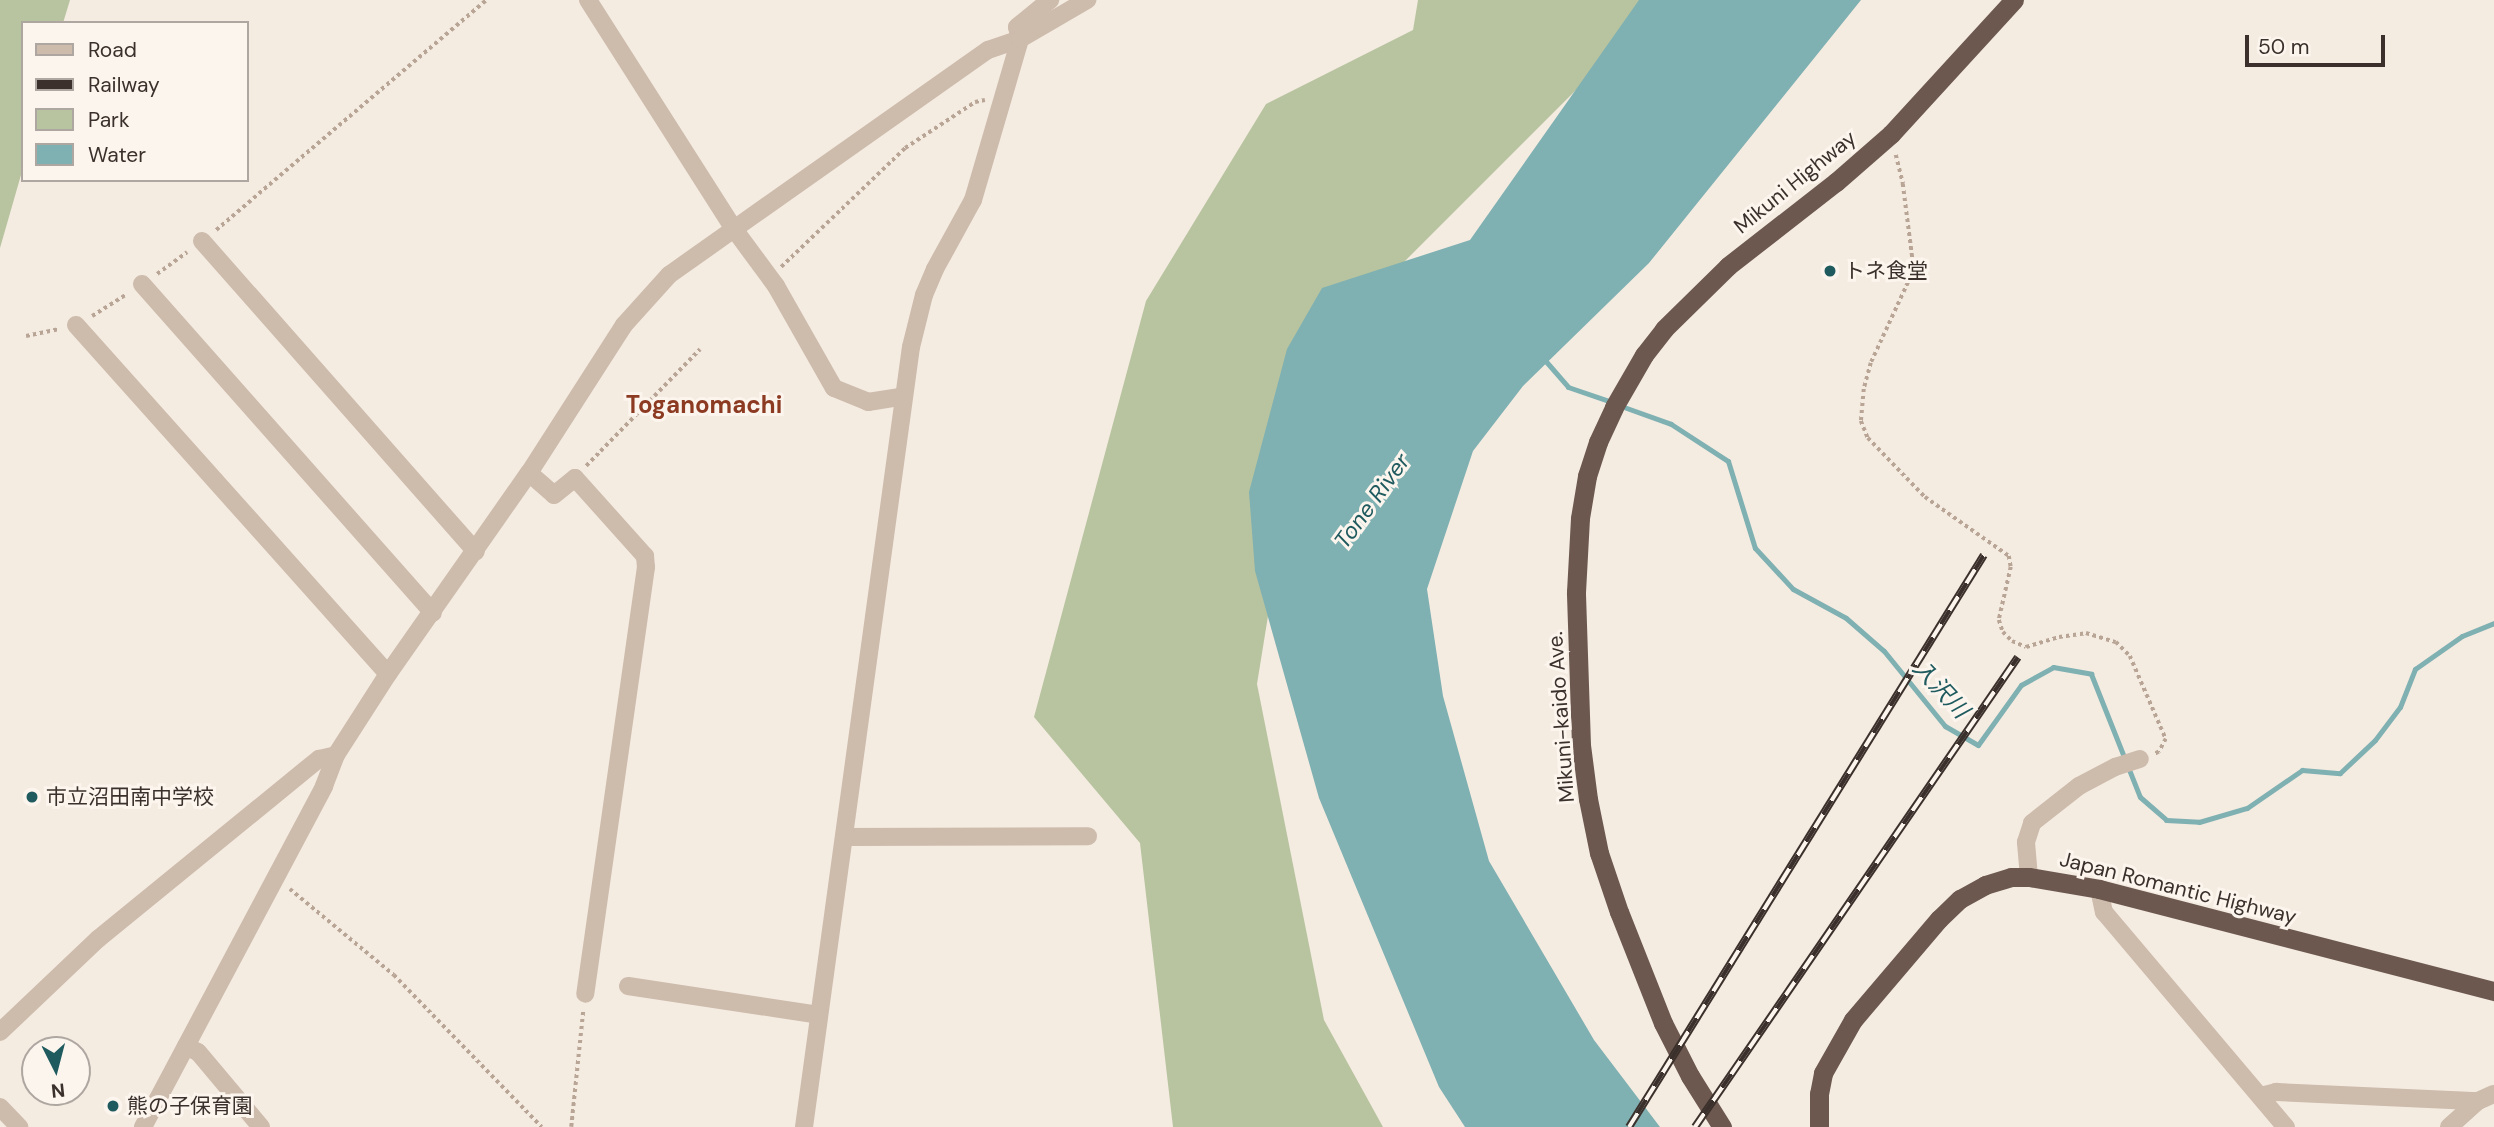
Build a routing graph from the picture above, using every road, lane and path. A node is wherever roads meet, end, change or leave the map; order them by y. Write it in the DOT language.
graph roads {
  1 [pos="486,0"];
  2 [pos="588,0"];
  3 [pos="1049,0"];
  4 [pos="1087,0"];
  5 [pos="2014,0"];
  6 [pos="1020,40"];
  7 [pos="1004,95"];
  8 [pos="1891,134"];
  9 [pos="734,229"];
  10 [pos="202,241"];
  11 [pos="770,277"];
  12 [pos="142,284"];
  13 [pos="76,325"];
  14 [pos="700,349"];
  15 [pos="905,396"];
  16 [pos="1614,407"];
  17 [pos="529,472"];
  18 [pos="575,478"];
  19 [pos="476,552"];
  20 [pos="433,614"];
  21 [pos="388,674"];
  22 [pos="336,755"];
  23 [pos="2140,760"];
  24 [pos="1088,836"];
  25 [pos="844,837"];
  26 [pos="275,877"];
  27 [pos="2029,877"];
  28 [pos="2099,889"];
  29 [pos="628,986"];
  30 [pos="2494,991"];
  31 [pos="585,995"];
  32 [pos="819,1015"];
  33 [pos="0,1032"];
  34 [pos="186,1046"];
  35 [pos="2260,1096"];
  36 [pos="2486,1098"];
  37 [pos="0,1107"];
  38 [pos="19,1127"];
  39 [pos="143,1127"];
  40 [pos="261,1127"];
  41 [pos="542,1127"];
  42 [pos="570,1127"];
  43 [pos="804,1127"];
  44 [pos="1722,1127"];
  45 [pos="1819,1127"];
  46 [pos="2286,1127"];
  47 [pos="2449,1127"];
  1 -- 10 [label="path"];
  2 -- 9 [label="street"];
  3 -- 6 [label="street"];
  4 -- 6 [label="street"];
  5 -- 8 [label="highway, Mikuni Highway"];
  6 -- 7 [label="street"];
  6 -- 9 [label="street"];
  7 -- 11 [label="path"];
  7 -- 15 [label="street"];
  8 -- 16 [label="highway, Mikuni Highway"];
  8 -- 23 [label="path"];
  9 -- 11 [label="street"];
  9 -- 17 [label="street"];
  10 -- 12 [label="path"];
  10 -- 19 [label="street"];
  11 -- 15 [label="street"];
  12 -- 20 [label="street"];
  13 -- 21 [label="street"];
  14 -- 18 [label="path"];
  15 -- 25 [label="street"];
  16 -- 44 [label="highway, Mikuni-kaido Ave."];
  17 -- 18 [label="street"];
  17 -- 19 [label="street"];
  18 -- 31 [label="street"];
  19 -- 20 [label="street"];
  20 -- 21 [label="street"];
  21 -- 22 [label="street"];
  22 -- 26 [label="street"];
  22 -- 33 [label="street"];
  23 -- 27 [label="street"];
  24 -- 25 [label="street"];
  25 -- 32 [label="street"];
  26 -- 34 [label="street"];
  26 -- 41 [label="path"];
  27 -- 28 [label="highway, Japan Romantic Highway"];
  27 -- 45 [label="highway, Japan Romantic Highway"];
  28 -- 30 [label="highway, Japan Romantic Highway"];
  28 -- 35 [label="street"];
  29 -- 32 [label="street"];
  31 -- 42 [label="path"];
  32 -- 43 [label="street"];
  34 -- 39 [label="street"];
  34 -- 40 [label="street"];
  35 -- 36 [label="street"];
  35 -- 46 [label="street"];
  36 -- 47 [label="street"];
  37 -- 38 [label="street"];
}
